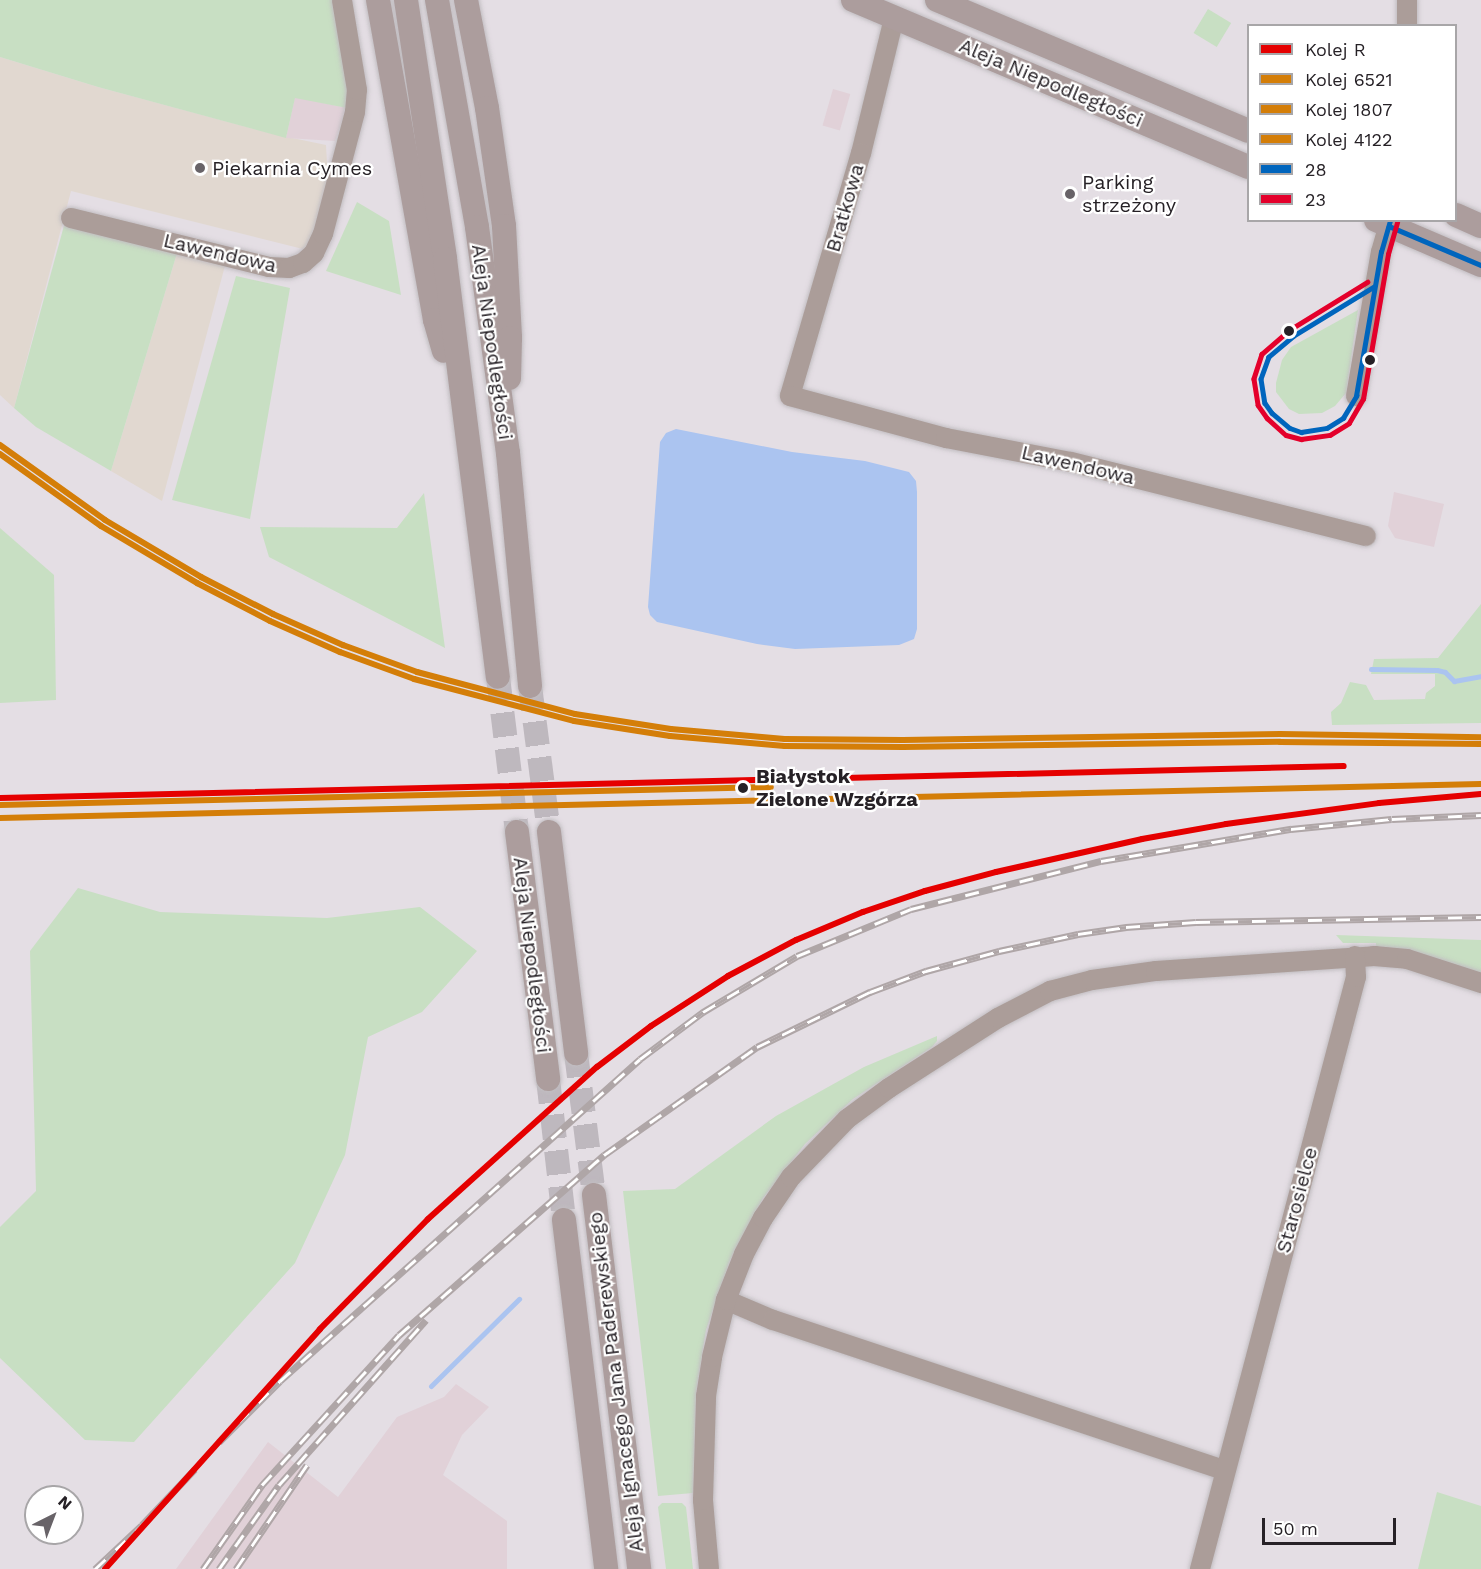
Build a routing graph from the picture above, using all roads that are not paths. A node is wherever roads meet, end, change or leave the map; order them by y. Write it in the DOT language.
graph roads {
  1 [pos="342,0"];
  2 [pos="378,0"];
  3 [pos="406,0"];
  4 [pos="437,0"];
  5 [pos="854,0"];
  6 [pos="938,0"];
  7 [pos="1407,0"];
  8 [pos="468,4"];
  9 [pos="894,18"];
  10 [pos="1407,24"];
  11 [pos="1247,131"];
  12 [pos="1247,167"];
  13 [pos="1457,216"];
  14 [pos="71,218"];
  15 [pos="1385,222"];
  16 [pos="1481,226"];
  17 [pos="1481,265"];
  18 [pos="790,396"];
  19 [pos="1356,396"];
  20 [pos="465,425"];
  21 [pos="508,453"];
  22 [pos="1366,537"];
  23 [pos="498,677"];
  24 [pos="530,686"];
  25 [pos="517,832"];
  26 [pos="549,832"];
  27 [pos="1355,956"];
  28 [pos="1481,983"];
  29 [pos="576,1053"];
  30 [pos="548,1079"];
  31 [pos="594,1195"];
  32 [pos="564,1220"];
  33 [pos="726,1300"];
  34 [pos="1225,1470"];
  35 [pos="606,1569"];
  36 [pos="639,1569"];
  37 [pos="709,1569"];
  38 [pos="1200,1569"];
  1 -- 14 [label="street, Lawendowa"];
  2 -- 20 [label="main road"];
  3 -- 20 [label="main road, Aleja Niepodległości"];
  4 -- 21 [label="main road, Aleja Niepodległości"];
  5 -- 9 [label="main road, Aleja Niepodległości"];
  6 -- 11 [label="main road, Aleja Niepodległości"];
  7 -- 10 [label="street"];
  8 -- 21 [label="main road"];
  9 -- 12 [label="main road, Aleja Niepodległości"];
  9 -- 18 [label="street, Bratkowa"];
  13 -- 16 [label="main road"];
  15 -- 17 [label="main road"];
  15 -- 19 [label="street"];
  18 -- 22 [label="street, Lawendowa"];
  20 -- 23 [label="main road, Aleja Niepodległości"];
  21 -- 24 [label="main road, Aleja Niepodległości"];
  25 -- 30 [label="main road, Aleja Niepodległości"];
  26 -- 29 [label="main road, Aleja Niepodległości"];
  27 -- 28 [label="street"];
  27 -- 33 [label="street"];
  27 -- 34 [label="street, Starosielce"];
  31 -- 36 [label="main road, Aleja Ignacego Jana Paderewskiego"];
  32 -- 35 [label="main road, Aleja Ignacego Jana Paderewskiego"];
  33 -- 34 [label="street"];
  33 -- 37 [label="street"];
  34 -- 38 [label="street, Starosielce"];
}
